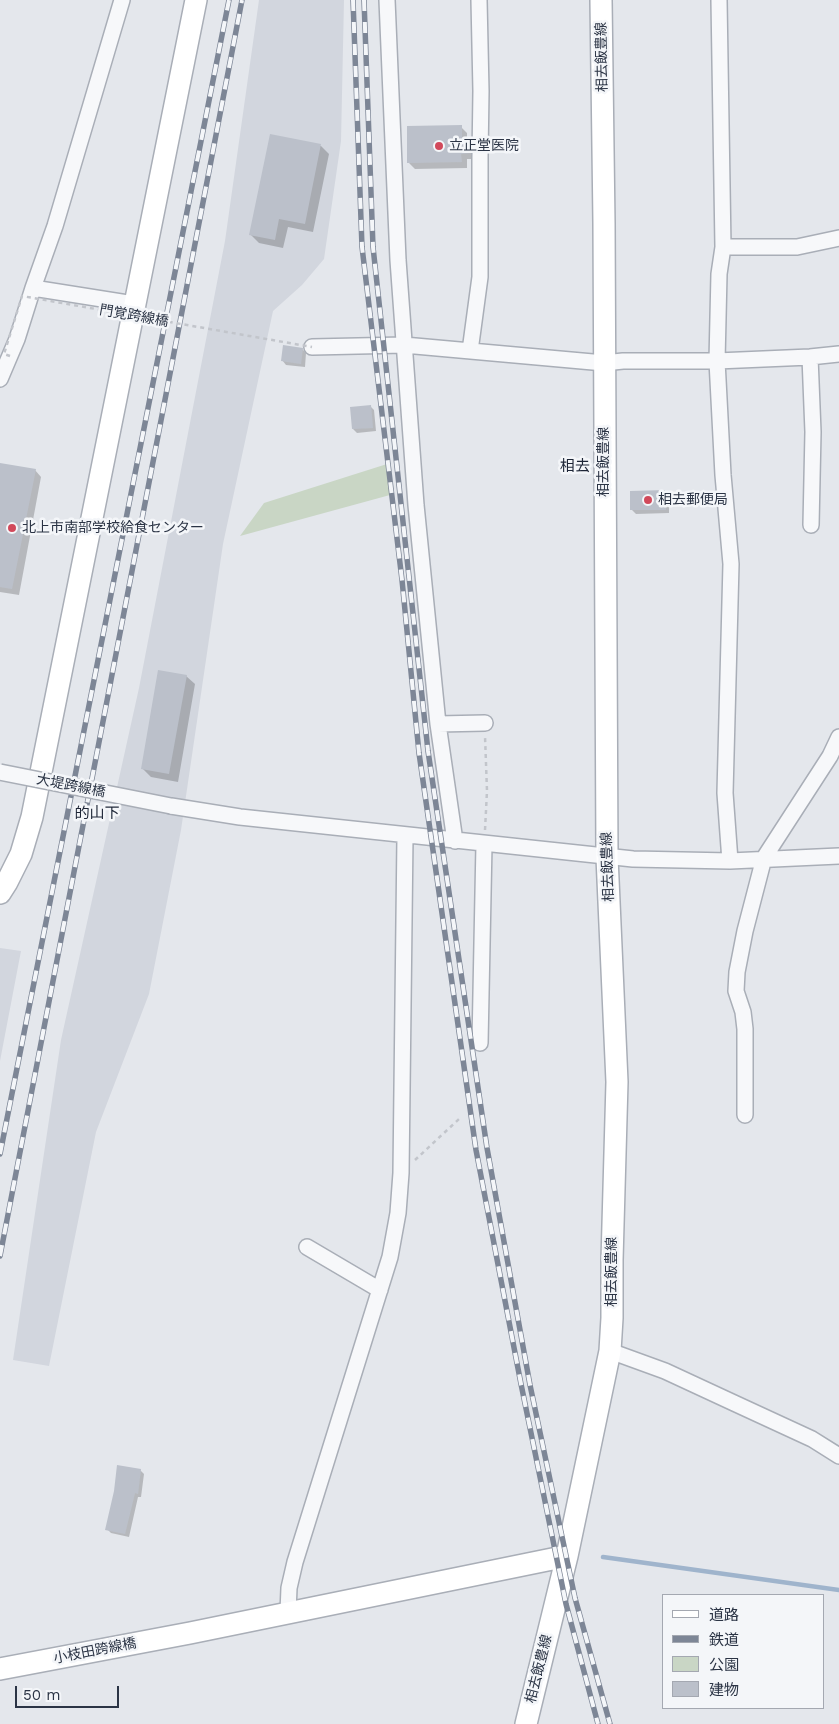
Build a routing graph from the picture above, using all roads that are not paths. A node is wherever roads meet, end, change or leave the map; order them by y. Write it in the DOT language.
graph roads {
  1 [pos="122,0"];
  2 [pos="196,0"];
  3 [pos="387,0"];
  4 [pos="479,0"];
  5 [pos="601,0"];
  6 [pos="719,0"];
  7 [pos="839,238"];
  8 [pos="723,247"];
  9 [pos="33,288"];
  10 [pos="134,304"];
  11 [pos="404,345"];
  12 [pos="312,347"];
  13 [pos="470,351"];
  14 [pos="839,354"];
  15 [pos="810,357"];
  16 [pos="717,361"];
  17 [pos="604,363"];
  18 [pos="1,376"];
  19 [pos="811,524"];
  20 [pos="485,723"];
  21 [pos="438,724"];
  22 [pos="839,737"];
  23 [pos="0,772"];
  24 [pos="406,836"];
  25 [pos="455,841"];
  26 [pos="484,844"];
  27 [pos="839,856"];
  28 [pos="607,857"];
  29 [pos="764,858"];
  30 [pos="730,860"];
  31 [pos="0,893"];
  32 [pos="480,1043"];
  33 [pos="745,1115"];
  34 [pos="307,1247"];
  35 [pos="380,1290"];
  36 [pos="610,1351"];
  37 [pos="839,1456"];
  38 [pos="567,1556"];
  39 [pos="288,1612"];
  40 [pos="0,1670"];
  41 [pos="526,1724"];
  1 -- 9 [label="street"];
  2 -- 10 [label="main road"];
  3 -- 11 [label="street"];
  4 -- 13 [label="street"];
  5 -- 17 [label="main road, 相去飯豊線"];
  6 -- 8 [label="street"];
  7 -- 8 [label="street"];
  8 -- 16 [label="street"];
  9 -- 10 [label="street"];
  9 -- 18 [label="street"];
  10 -- 31 [label="main road"];
  11 -- 12 [label="street"];
  11 -- 13 [label="street"];
  11 -- 21 [label="street"];
  13 -- 17 [label="street"];
  14 -- 15 [label="street"];
  15 -- 16 [label="street"];
  15 -- 19 [label="street"];
  16 -- 17 [label="street"];
  16 -- 30 [label="street"];
  17 -- 28 [label="main road, 相去飯豊線"];
  20 -- 21 [label="street"];
  21 -- 25 [label="street"];
  22 -- 29 [label="street"];
  23 -- 24 [label="street, 大堤跨線橋, bridge"];
  24 -- 25 [label="street, 大堤跨線橋"];
  24 -- 35 [label="street"];
  25 -- 26 [label="street, 大堤跨線橋"];
  26 -- 28 [label="street, 大堤跨線橋"];
  26 -- 32 [label="street"];
  27 -- 29 [label="street, 大堤跨線橋"];
  28 -- 30 [label="street, 大堤跨線橋"];
  28 -- 36 [label="main road, 相去飯豊線"];
  29 -- 30 [label="street, 大堤跨線橋"];
  29 -- 33 [label="street"];
  34 -- 35 [label="street"];
  35 -- 39 [label="street"];
  36 -- 37 [label="street"];
  36 -- 38 [label="main road, 相去飯豊線"];
  38 -- 39 [label="main road, 小枝田跨線橋"];
  38 -- 41 [label="main road, 相去飯豊線"];
  39 -- 40 [label="main road, 小枝田跨線橋"];
}
